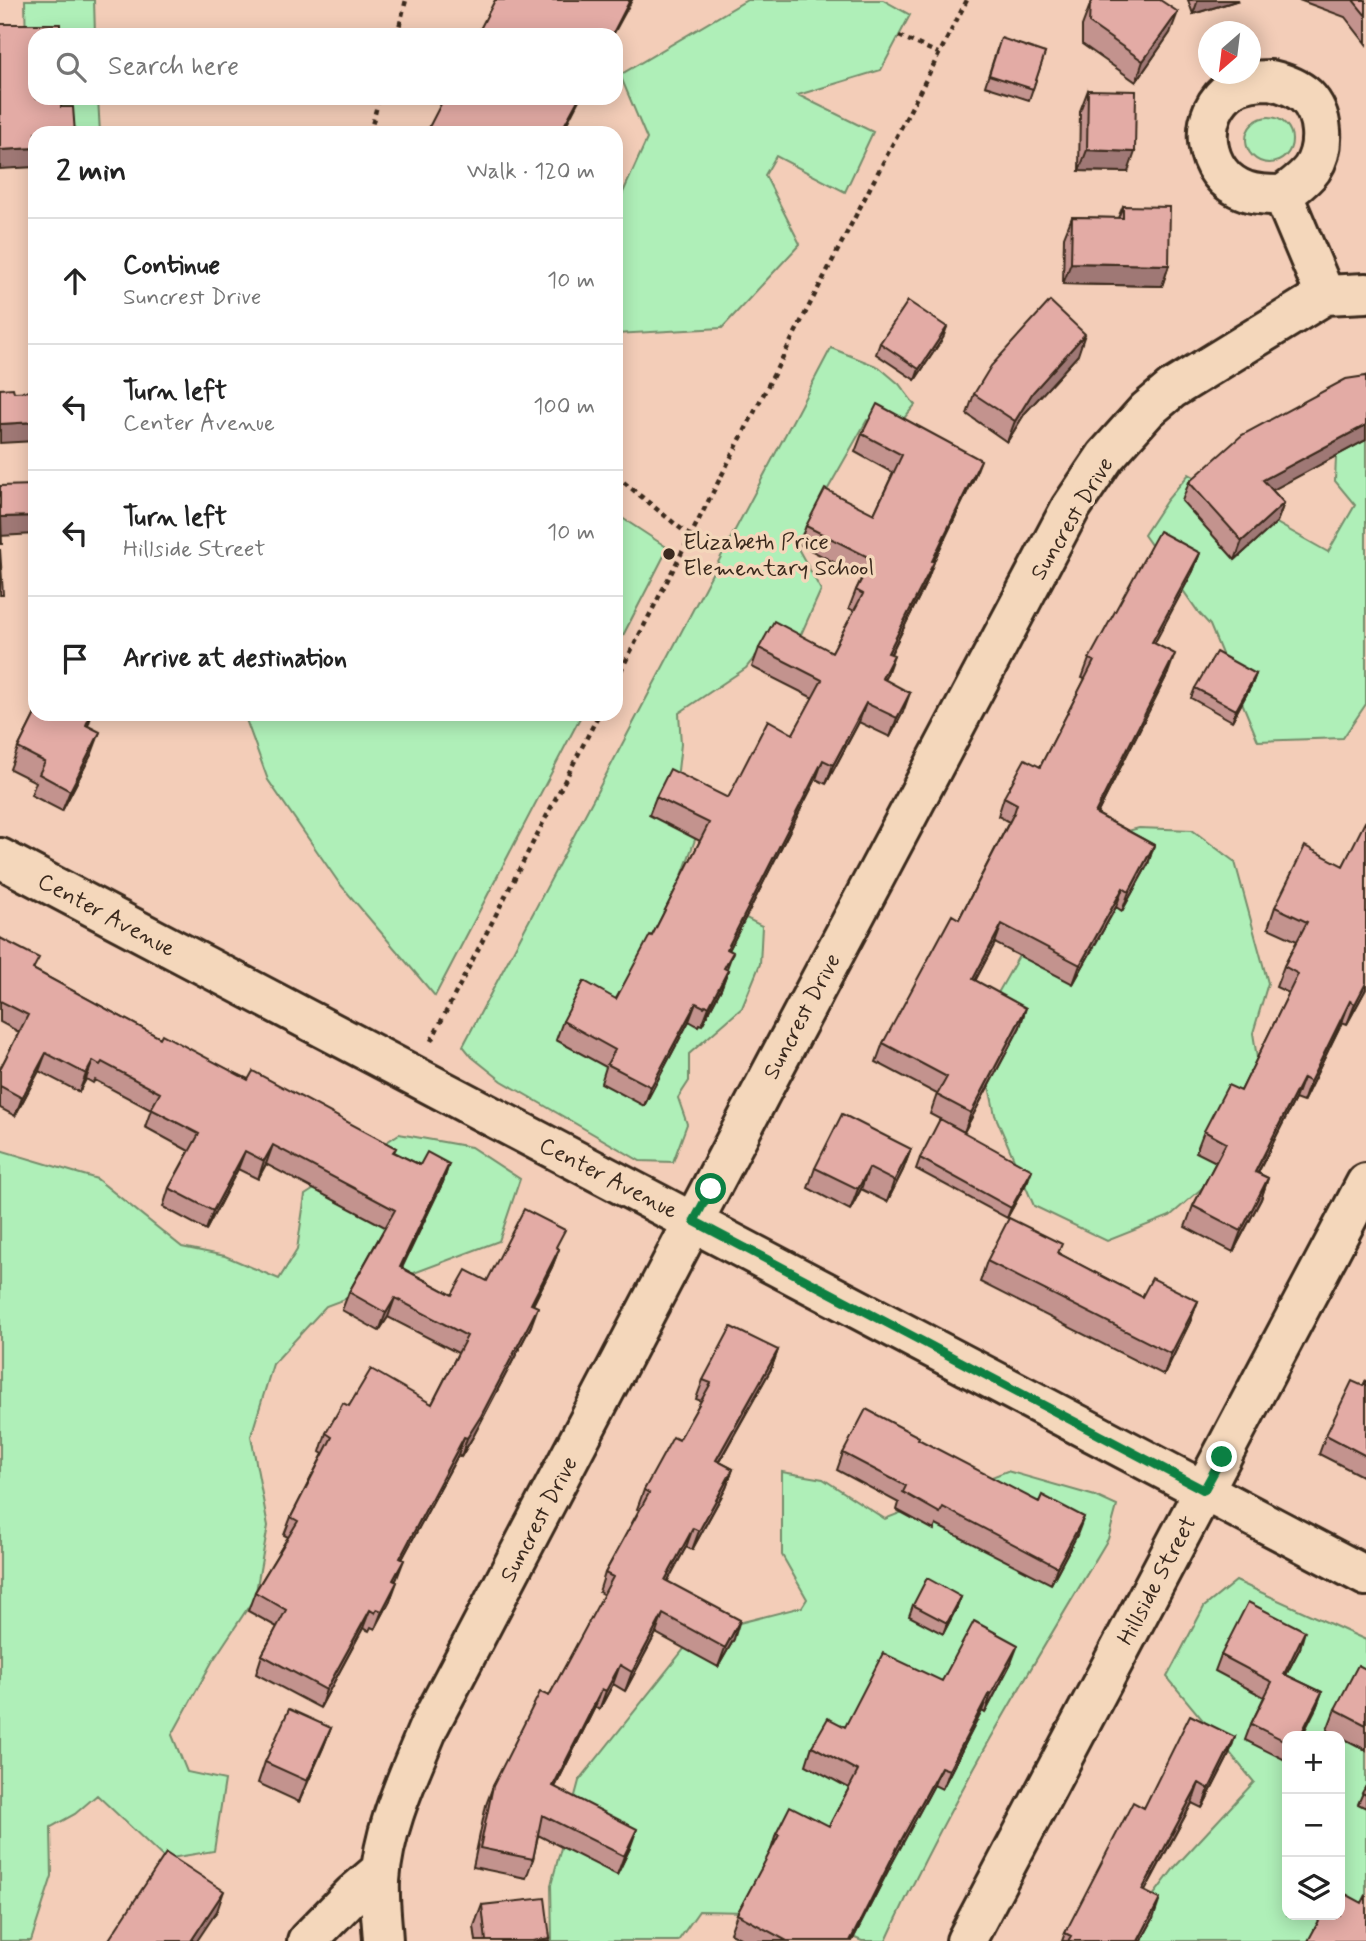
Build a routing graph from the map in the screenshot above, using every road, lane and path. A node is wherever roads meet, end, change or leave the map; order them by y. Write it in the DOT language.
graph roads {
  1 [pos="406,0"];
  2 [pos="967,0"];
  3 [pos="399,28"];
  4 [pos="899,36"];
  5 [pos="938,53"];
  6 [pos="377,105"];
  7 [pos="372,126"];
  8 [pos="1283,195"];
  9 [pos="1366,293"];
  10 [pos="1325,295"];
  11 [pos="623,482"];
  12 [pos="690,536"];
  13 [pos="623,666"];
  14 [pos="595,721"];
  15 [pos="0,858"];
  16 [pos="413,1076"];
  17 [pos="1366,1183"];
  18 [pos="694,1221"];
  19 [pos="1204,1490"];
  20 [pos="1366,1576"];
  21 [pos="381,1870"];
  22 [pos="307,1941"];
  23 [pos="383,1941"];
  24 [pos="966,1941"];
  1 -- 3 [label="path"];
  2 -- 5 [label="path"];
  4 -- 5 [label="path"];
  5 -- 12 [label="path"];
  6 -- 7 [label="path"];
  8 -- 10 [label="street"];
  9 -- 10 [label="street, Suncrest Drive"];
  10 -- 18 [label="street, Suncrest Drive"];
  11 -- 12 [label="path"];
  12 -- 13 [label="path"];
  14 -- 16 [label="path"];
  15 -- 16 [label="street, Center Avenue"];
  16 -- 18 [label="street, Center Avenue"];
  17 -- 19 [label="street, Hillside Street"];
  18 -- 19 [label="street, Center Avenue"];
  18 -- 21 [label="street, Suncrest Drive"];
  19 -- 20 [label="street, Center Avenue"];
  19 -- 24 [label="street, Hillside Street"];
  21 -- 22 [label="street"];
  21 -- 23 [label="street, Suncrest Drive"];
}
